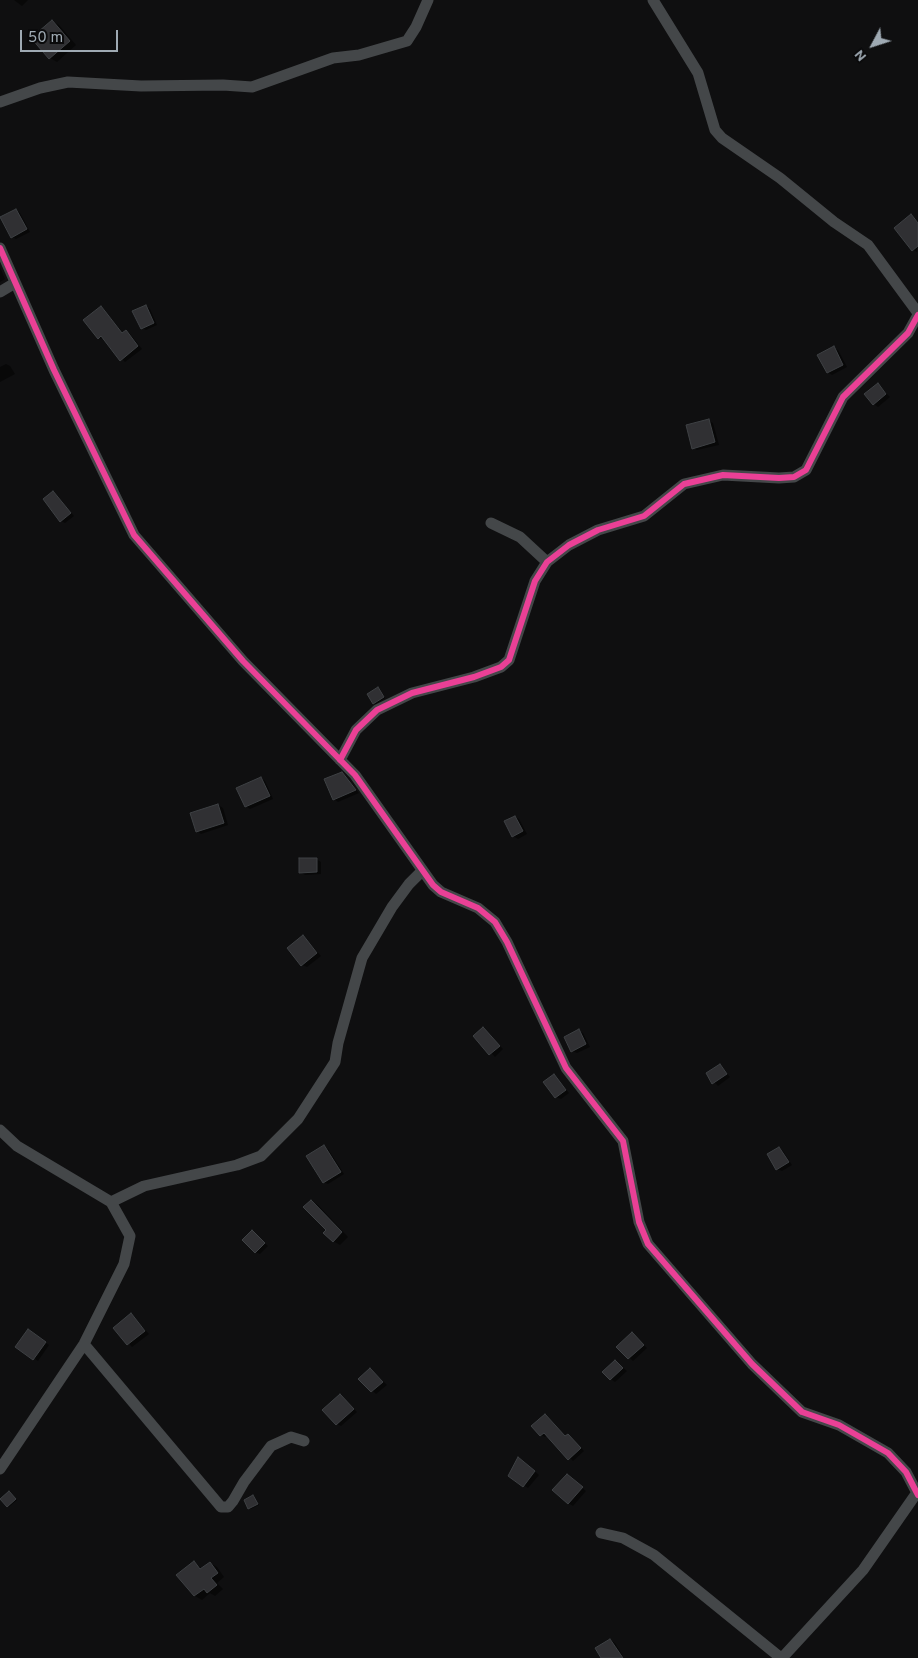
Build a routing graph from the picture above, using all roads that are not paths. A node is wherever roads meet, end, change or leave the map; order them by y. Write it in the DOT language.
graph roads {
  1 [pos="428,0"];
  2 [pos="653,0"];
  3 [pos="0,102"];
  4 [pos="0,248"];
  5 [pos="16,283"];
  6 [pos="0,292"];
  7 [pos="918,314"];
  8 [pos="491,523"];
  9 [pos="547,562"];
  10 [pos="340,760"];
  11 [pos="422,871"];
  12 [pos="0,1130"];
  13 [pos="111,1202"];
  14 [pos="84,1344"];
  15 [pos="304,1441"];
  16 [pos="0,1469"];
  17 [pos="917,1494"];
  18 [pos="601,1533"];
  19 [pos="781,1658"];
  1 -- 3 [label="street"];
  2 -- 7 [label="street"];
  4 -- 5 [label="street"];
  5 -- 6 [label="street"];
  5 -- 10 [label="street"];
  7 -- 9 [label="street"];
  8 -- 9 [label="street"];
  9 -- 10 [label="street"];
  10 -- 11 [label="street"];
  11 -- 13 [label="street"];
  11 -- 17 [label="street"];
  12 -- 13 [label="street"];
  13 -- 14 [label="street"];
  14 -- 15 [label="street"];
  14 -- 16 [label="street"];
  17 -- 19 [label="street"];
  18 -- 19 [label="street"];
}
